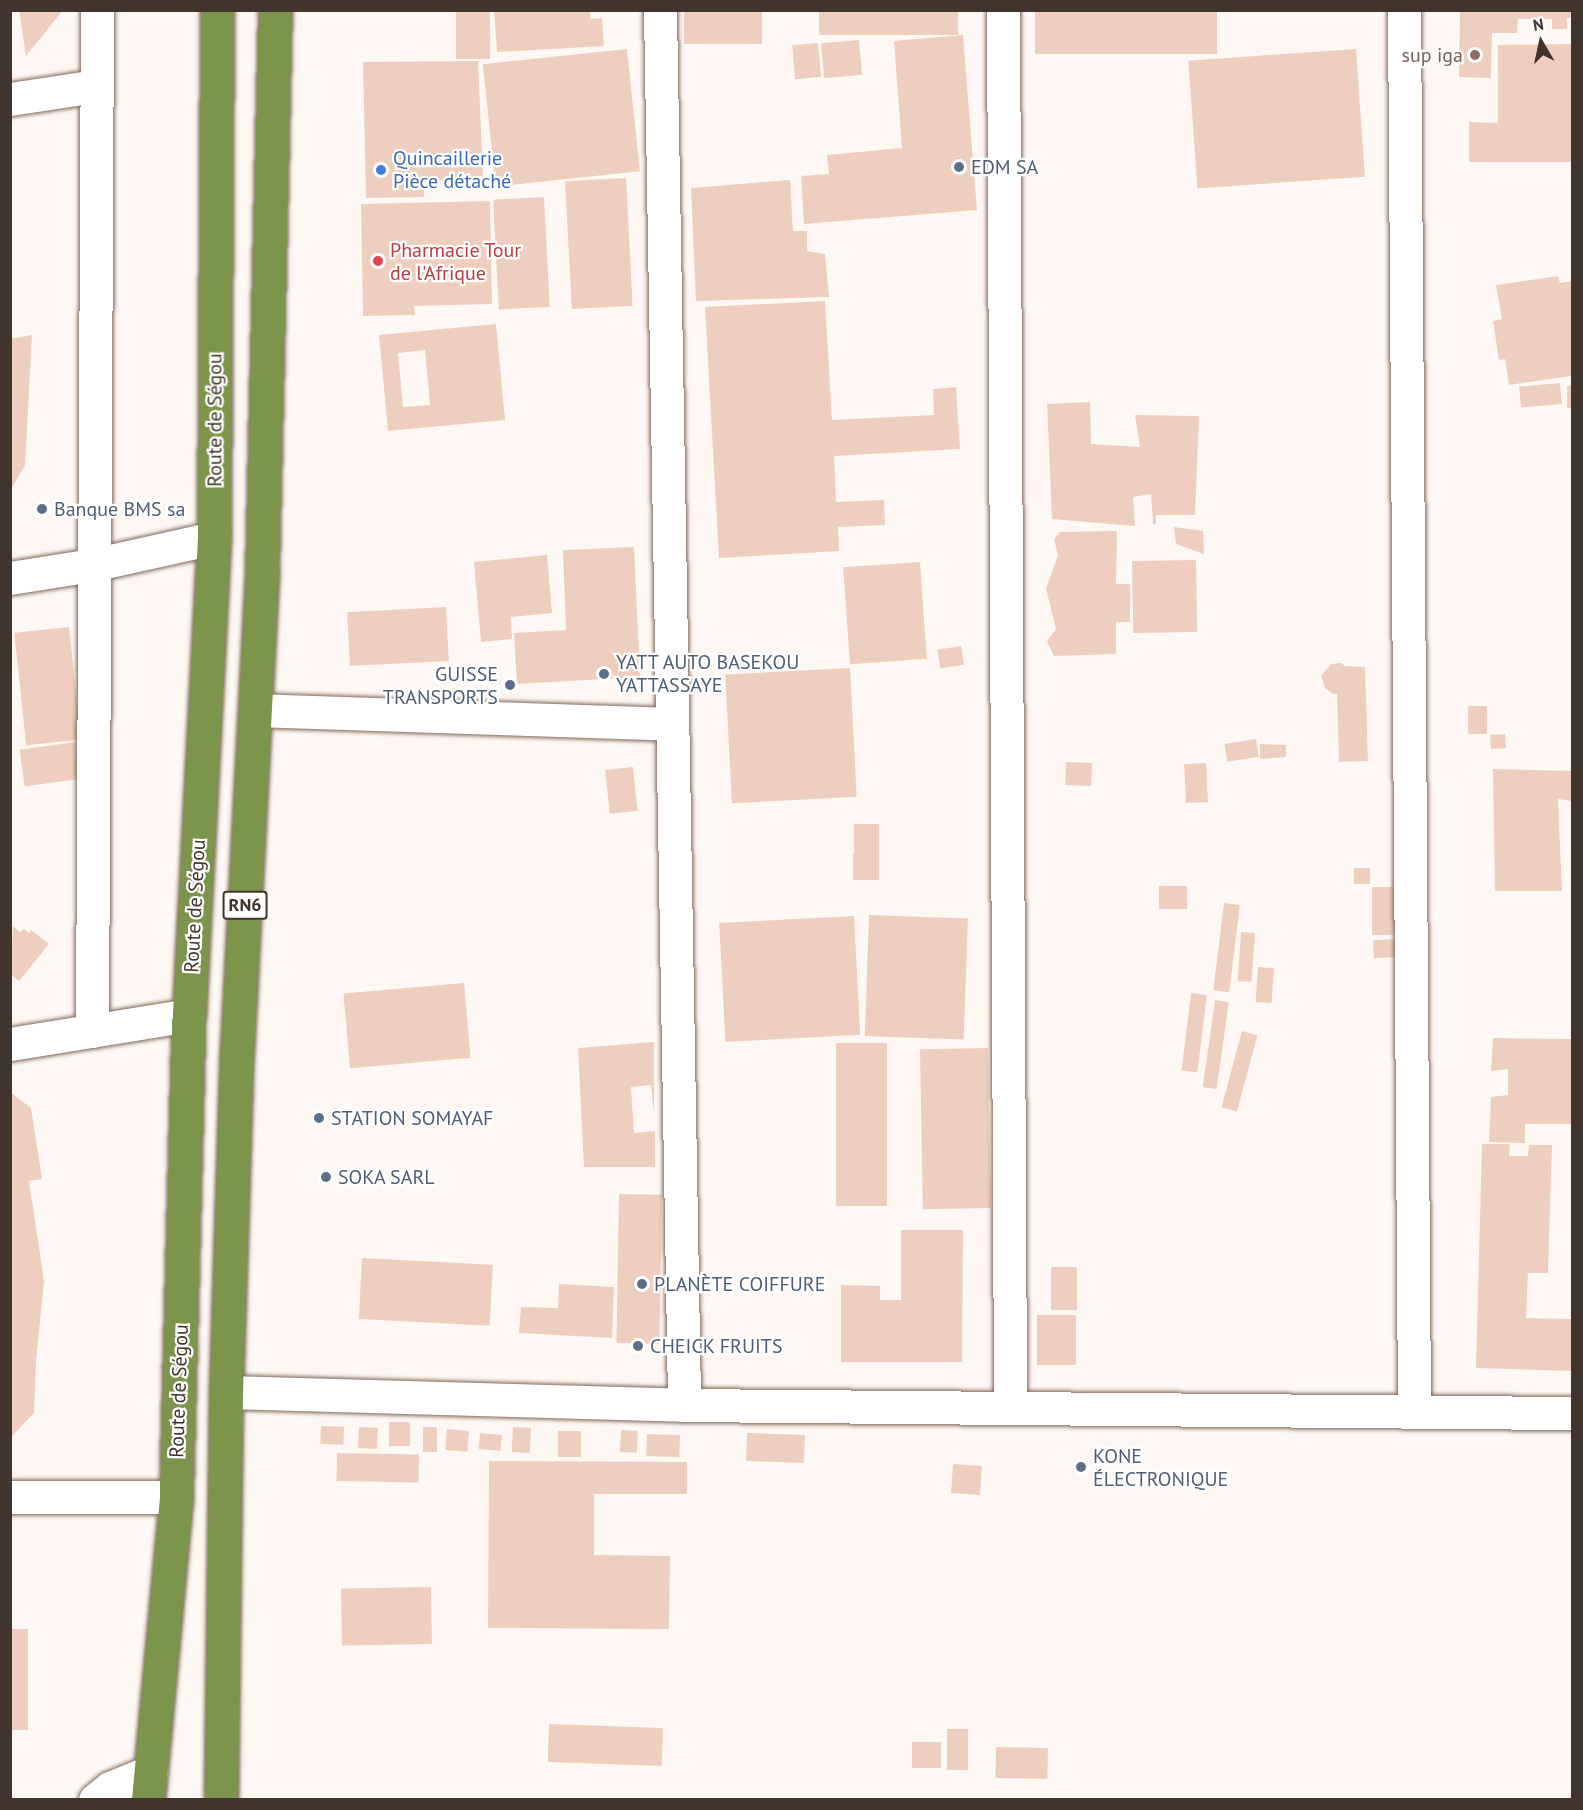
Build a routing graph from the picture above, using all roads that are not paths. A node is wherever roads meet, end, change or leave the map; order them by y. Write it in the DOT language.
graph roads {
  1 [pos="97,10"];
  2 [pos="217,10"];
  3 [pos="275,10"];
  4 [pos="660,10"];
  5 [pos="1003,10"];
  6 [pos="1404,10"];
  7 [pos="96,86"];
  8 [pos="10,99"];
  9 [pos="214,538"];
  10 [pos="92,565"];
  11 [pos="10,578"];
  12 [pos="255,710"];
  13 [pos="672,724"];
  14 [pos="189,1015"];
  15 [pos="92,1031"];
  16 [pos="10,1044"];
  17 [pos="226,1392"];
  18 [pos="684,1405"];
  19 [pos="1010,1407"];
  20 [pos="1414,1412"];
  21 [pos="1572,1413"];
  22 [pos="10,1497"];
  23 [pos="176,1497"];
  24 [pos="149,1785"];
  25 [pos="95,1800"];
  26 [pos="221,1800"];
  1 -- 7 [label="street"];
  2 -- 9 [label="highway, Route de Ségou / RN6"];
  3 -- 12 [label="highway, RN6"];
  4 -- 13 [label="street"];
  5 -- 19 [label="street"];
  6 -- 20 [label="street"];
  7 -- 8 [label="street"];
  7 -- 10 [label="street"];
  9 -- 10 [label="street"];
  9 -- 14 [label="highway, Route de Ségou / RN6"];
  10 -- 11 [label="street"];
  10 -- 15 [label="street"];
  12 -- 13 [label="street"];
  12 -- 17 [label="highway, RN6"];
  13 -- 18 [label="street"];
  14 -- 15 [label="street"];
  14 -- 23 [label="highway, Route de Ségou / RN6"];
  15 -- 16 [label="street"];
  17 -- 18 [label="street"];
  17 -- 26 [label="highway, RN6"];
  18 -- 19 [label="street"];
  19 -- 20 [label="street"];
  20 -- 21 [label="street"];
  22 -- 23 [label="street"];
  23 -- 24 [label="highway, Route de Ségou / RN6"];
  24 -- 25 [label="street"];
}
